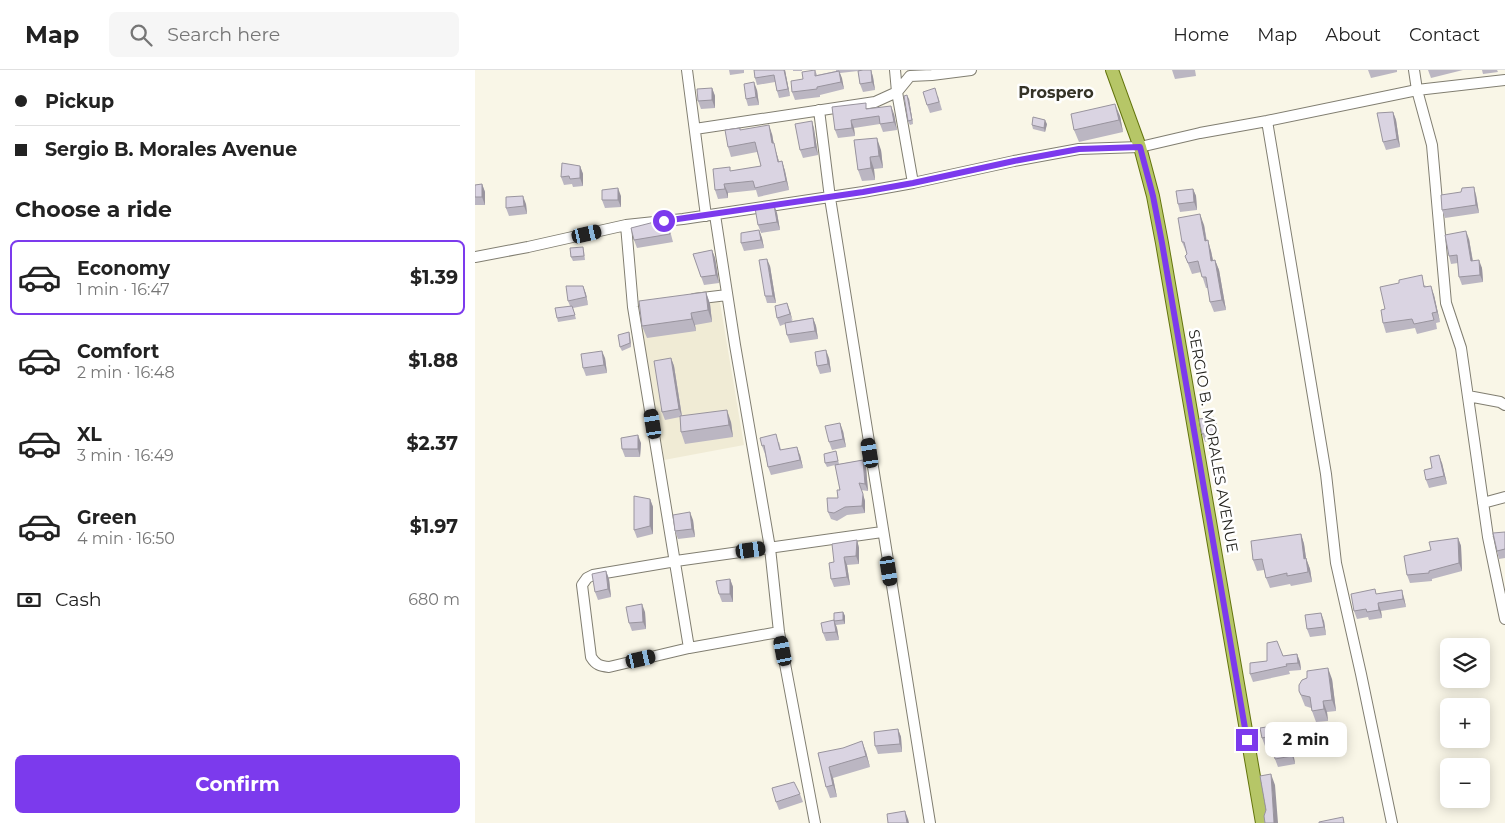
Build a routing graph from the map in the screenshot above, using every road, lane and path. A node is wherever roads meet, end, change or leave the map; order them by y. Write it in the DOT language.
graph roads {
  1 [pos="687,70"];
  2 [pos="895,70"];
  3 [pos="971,70"];
  4 [pos="1112,70"];
  5 [pos="1413,70"];
  6 [pos="1505,80"];
  7 [pos="1417,90"];
  8 [pos="897,92"];
  9 [pos="819,110"];
  10 [pos="1267,121"];
  11 [pos="695,129"];
  12 [pos="1140,147"];
  13 [pos="913,183"];
  14 [pos="830,198"];
  15 [pos="711,215"];
  16 [pos="625,225"];
  17 [pos="475,257"];
  18 [pos="727,295"];
  19 [pos="680,301"];
  20 [pos="1468,396"];
  21 [pos="1505,405"];
  22 [pos="1505,496"];
  23 [pos="1483,503"];
  24 [pos="882,532"];
  25 [pos="770,548"];
  26 [pos="676,561"];
  27 [pos="1505,619"];
  28 [pos="779,632"];
  29 [pos="689,648"];
  30 [pos="815,823"];
  31 [pos="930,823"];
  32 [pos="1262,823"];
  33 [pos="1392,823"];
  1 -- 11 [label="street"];
  2 -- 8 [label="street"];
  3 -- 8 [label="street"];
  4 -- 12 [label="main road, SERGIO B. MORALES AVENUE"];
  5 -- 7 [label="street"];
  6 -- 7 [label="street"];
  7 -- 10 [label="street"];
  7 -- 20 [label="street"];
  8 -- 9 [label="street"];
  8 -- 13 [label="street"];
  9 -- 11 [label="street"];
  9 -- 14 [label="street"];
  10 -- 12 [label="street"];
  10 -- 33 [label="street"];
  11 -- 15 [label="street"];
  12 -- 13 [label="street"];
  12 -- 32 [label="main road, SERGIO B. MORALES AVENUE"];
  13 -- 14 [label="street"];
  14 -- 15 [label="street"];
  14 -- 24 [label="street"];
  15 -- 16 [label="street"];
  15 -- 18 [label="street"];
  16 -- 17 [label="street"];
  16 -- 26 [label="street"];
  18 -- 19 [label="street"];
  18 -- 25 [label="street"];
  20 -- 21 [label="street"];
  20 -- 23 [label="street"];
  22 -- 23 [label="street"];
  23 -- 27 [label="street"];
  24 -- 25 [label="street"];
  24 -- 31 [label="street"];
  25 -- 26 [label="street"];
  25 -- 28 [label="street"];
  26 -- 29 [label="street"];
  26 -- 29 [label="street"];
  28 -- 29 [label="street"];
  28 -- 30 [label="street"];
}
